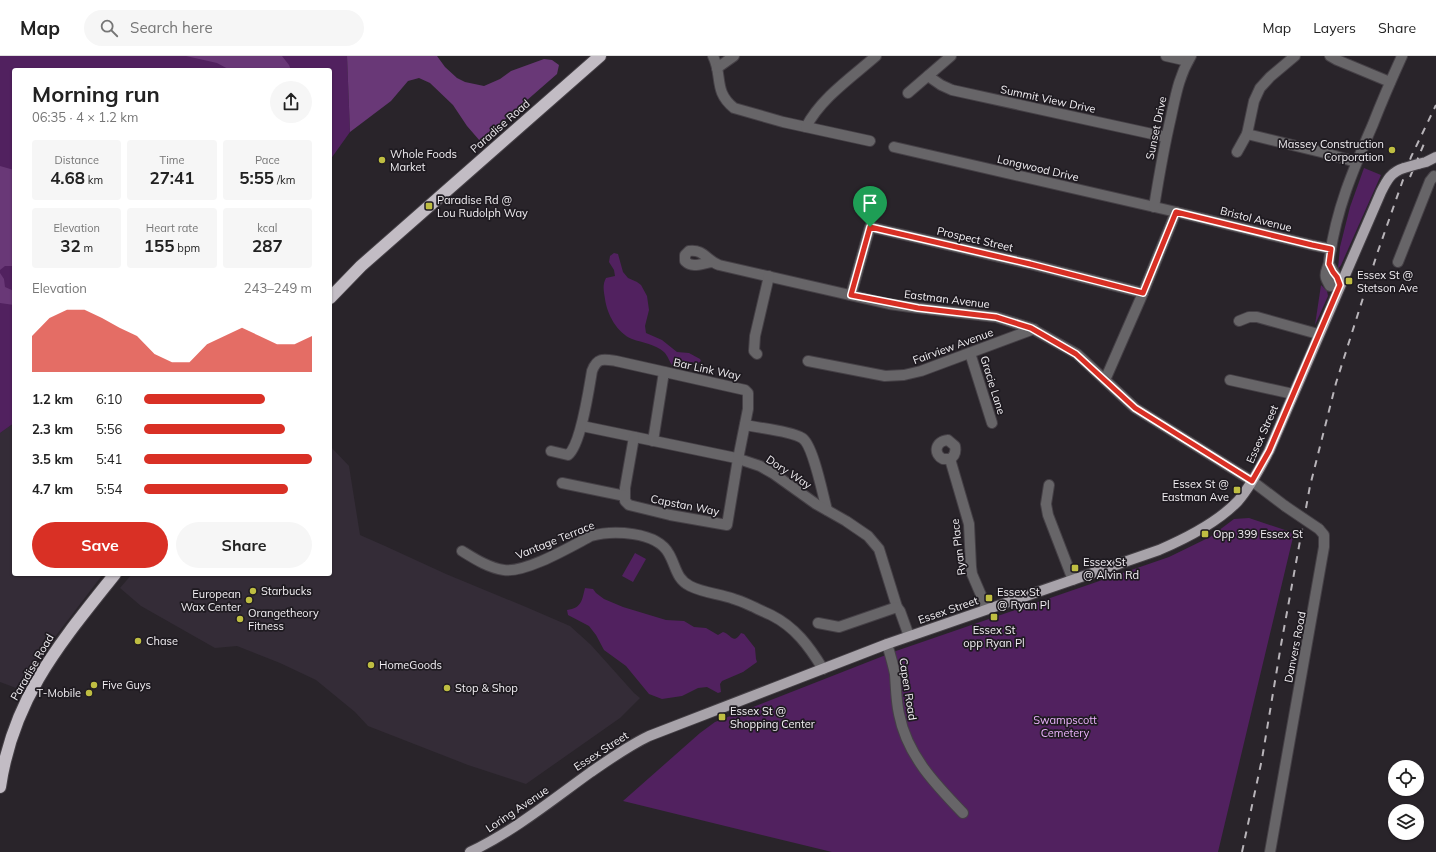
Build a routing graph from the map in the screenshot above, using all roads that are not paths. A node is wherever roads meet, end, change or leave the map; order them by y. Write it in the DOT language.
graph roads {
  1 [pos="600,56"];
  2 [pos="713,56"];
  3 [pos="734,56"];
  4 [pos="876,56"];
  5 [pos="951,56"];
  6 [pos="1166,56"];
  7 [pos="1295,56"];
  8 [pos="1330,56"];
  9 [pos="1402,56"];
  10 [pos="1189,59"];
  11 [pos="717,68"];
  12 [pos="928,76"];
  13 [pos="1390,82"];
  14 [pos="908,93"];
  15 [pos="806,126"];
  16 [pos="1247,134"];
  17 [pos="1166,137"];
  18 [pos="870,141"];
  19 [pos="894,147"];
  20 [pos="1237,152"];
  21 [pos="1436,157"];
  22 [pos="1356,162"];
  23 [pos="1422,163"];
  24 [pos="1435,176"];
  25 [pos="1154,207"];
  26 [pos="1176,212"];
  27 [pos="1331,249"];
  28 [pos="712,262"];
  29 [pos="1398,262"];
  30 [pos="769,276"];
  31 [pos="1340,285"];
  32 [pos="1143,293"];
  33 [pos="851,295"];
  34 [pos="332,296"];
  35 [pos="1239,321"];
  36 [pos="1034,329"];
  37 [pos="1318,334"];
  38 [pos="970,353"];
  39 [pos="757,354"];
  40 [pos="808,361"];
  41 [pos="664,372"];
  42 [pos="1105,380"];
  43 [pos="1230,380"];
  44 [pos="1293,394"];
  45 [pos="992,423"];
  46 [pos="745,425"];
  47 [pos="582,426"];
  48 [pos="634,437"];
  49 [pos="653,441"];
  50 [pos="551,451"];
  51 [pos="738,458"];
  52 [pos="950,459"];
  53 [pos="1252,481"];
  54 [pos="562,483"];
  55 [pos="1049,485"];
  56 [pos="625,496"];
  57 [pos="827,510"];
  58 [pos="462,552"];
  59 [pos="113,576"];
  60 [pos="1073,580"];
  61 [pos="897,607"];
  62 [pos="987,609"];
  63 [pos="818,623"];
  64 [pos="909,636"];
  65 [pos="887,644"];
  66 [pos="823,669"];
  67 [pos="575,783"];
  68 [pos="0,787"];
  69 [pos="963,813"];
  70 [pos="470,852"];
  71 [pos="1270,852"];
  1 -- 34 [label="highway, Paradise Road"];
  2 -- 11 [label="street"];
  3 -- 11 [label="street"];
  4 -- 15 [label="street"];
  5 -- 12 [label="street"];
  6 -- 10 [label="street"];
  7 -- 16 [label="street"];
  8 -- 13 [label="street"];
  9 -- 13 [label="street"];
  10 -- 17 [label="street, Sunset Drive"];
  11 -- 15 [label="street"];
  12 -- 14 [label="street"];
  12 -- 17 [label="street, Summit View Drive"];
  13 -- 22 [label="street"];
  15 -- 18 [label="street"];
  16 -- 20 [label="street"];
  16 -- 22 [label="street"];
  17 -- 25 [label="street, Sunset Drive"];
  19 -- 25 [label="street, Longwood Drive"];
  21 -- 23 [label="main road, Essex Street"];
  22 -- 27 [label="street"];
  23 -- 24 [label="street"];
  23 -- 31 [label="main road, Essex Street, bridge"];
  24 -- 29 [label="street"];
  25 -- 26 [label="street, Longwood Drive"];
  26 -- 27 [label="street, Bristol Avenue"];
  26 -- 32 [label="street"];
  27 -- 31 [label="street"];
  28 -- 30 [label="street, Eastman Avenue"];
  30 -- 33 [label="street, Eastman Avenue"];
  30 -- 39 [label="street"];
  31 -- 37 [label="main road, Essex Street"];
  32 -- 33 [label="street, Prospect Street"];
  32 -- 42 [label="street"];
  33 -- 36 [label="street, Eastman Avenue"];
  35 -- 37 [label="street"];
  36 -- 38 [label="street, Fairview Avenue"];
  36 -- 42 [label="street, Eastman Avenue"];
  37 -- 44 [label="main road, Essex Street"];
  38 -- 40 [label="street, Fairview Avenue"];
  38 -- 45 [label="street, Gracie Lane"];
  41 -- 46 [label="street, Bar Link Way"];
  41 -- 47 [label="street, Bar Link Way"];
  41 -- 49 [label="street, Bar Link Way"];
  42 -- 53 [label="street, Eastman Avenue"];
  43 -- 44 [label="street"];
  44 -- 53 [label="main road, Essex Street"];
  46 -- 51 [label="street, Bar Link Way"];
  46 -- 57 [label="street"];
  47 -- 48 [label="street, Dory Way"];
  47 -- 50 [label="street"];
  48 -- 49 [label="street, Dory Way"];
  48 -- 56 [label="street"];
  49 -- 51 [label="street, Dory Way"];
  51 -- 56 [label="street, Capstan Way"];
  51 -- 57 [label="street, Dory Way"];
  52 -- 62 [label="street, Ryan Place"];
  53 -- 60 [label="main road, Essex Street"];
  53 -- 71 [label="street, Danvers Road, bridge"];
  54 -- 56 [label="street"];
  55 -- 60 [label="street"];
  57 -- 61 [label="street, Dory Way"];
  58 -- 66 [label="street, Vantage Terrace"];
  59 -- 68 [label="highway, Paradise Road"];
  60 -- 62 [label="main road, Essex Street"];
  61 -- 63 [label="street"];
  61 -- 64 [label="street, Dory Way"];
  62 -- 64 [label="main road, Essex Street"];
  64 -- 65 [label="main road, Essex Street"];
  65 -- 66 [label="main road, Essex Street"];
  65 -- 69 [label="street, Capen Road"];
  66 -- 67 [label="main road, Essex Street"];
  67 -- 70 [label="main road, Loring Avenue"];
}
